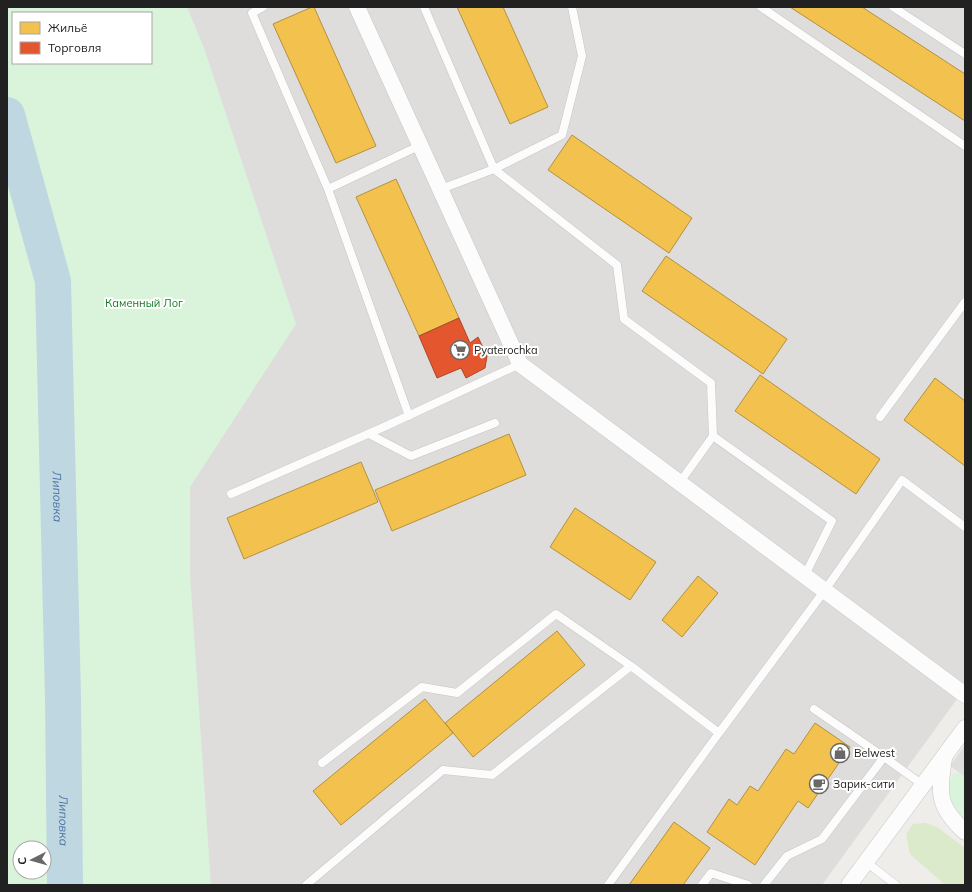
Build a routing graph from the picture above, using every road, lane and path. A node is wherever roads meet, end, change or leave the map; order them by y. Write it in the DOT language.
graph roads {
  1 [pos="263,7"];
  2 [pos="357,7"];
  3 [pos="424,7"];
  4 [pos="572,7"];
  5 [pos="761,7"];
  6 [pos="893,7"];
  7 [pos="965,54"];
  8 [pos="421,145"];
  9 [pos="965,146"];
  10 [pos="494,169"];
  11 [pos="441,188"];
  12 [pos="328,189"];
  13 [pos="965,302"];
  14 [pos="520,364"];
  15 [pos="409,416"];
  16 [pos="880,417"];
  17 [pos="495,423"];
  18 [pos="369,434"];
  19 [pos="713,436"];
  20 [pos="680,482"];
  21 [pos="231,494"];
  22 [pos="965,527"];
  23 [pos="805,575"];
  24 [pos="825,590"];
  25 [pos="631,666"];
  26 [pos="965,695"];
  27 [pos="814,709"];
  28 [pos="965,728"];
  29 [pos="719,733"];
  30 [pos="944,756"];
  31 [pos="884,757"];
  32 [pos="322,763"];
  33 [pos="923,785"];
  34 [pos="965,832"];
  35 [pos="864,865"];
  36 [pos="306,885"];
  37 [pos="608,885"];
  38 [pos="702,885"];
  39 [pos="748,885"];
  40 [pos="764,885"];
  41 [pos="849,885"];
  42 [pos="855,885"];
  43 [pos="896,885"];
  1 -- 12 [label="lane"];
  2 -- 8 [label="street"];
  3 -- 10 [label="lane"];
  4 -- 10 [label="lane"];
  5 -- 9 [label="lane"];
  6 -- 7 [label="lane"];
  8 -- 11 [label="street"];
  8 -- 12 [label="lane"];
  10 -- 11 [label="lane"];
  10 -- 19 [label="lane"];
  11 -- 14 [label="street"];
  12 -- 15 [label="lane"];
  13 -- 16 [label="lane"];
  14 -- 15 [label="lane"];
  14 -- 20 [label="street"];
  15 -- 18 [label="lane"];
  17 -- 18 [label="lane"];
  18 -- 21 [label="lane"];
  19 -- 20 [label="lane"];
  19 -- 23 [label="lane"];
  20 -- 23 [label="street"];
  22 -- 24 [label="lane"];
  23 -- 24 [label="street"];
  24 -- 26 [label="street"];
  24 -- 29 [label="lane"];
  25 -- 29 [label="lane"];
  25 -- 32 [label="lane"];
  25 -- 36 [label="lane"];
  27 -- 31 [label="lane"];
  28 -- 30 [label="street"];
  29 -- 37 [label="lane"];
  30 -- 33 [label="street"];
  30 -- 34 [label="street"];
  31 -- 33 [label="lane"];
  31 -- 40 [label="lane"];
  33 -- 35 [label="street"];
  35 -- 41 [label="street"];
  35 -- 42 [label="street"];
  35 -- 43 [label="lane"];
  38 -- 39 [label="lane"];
}
